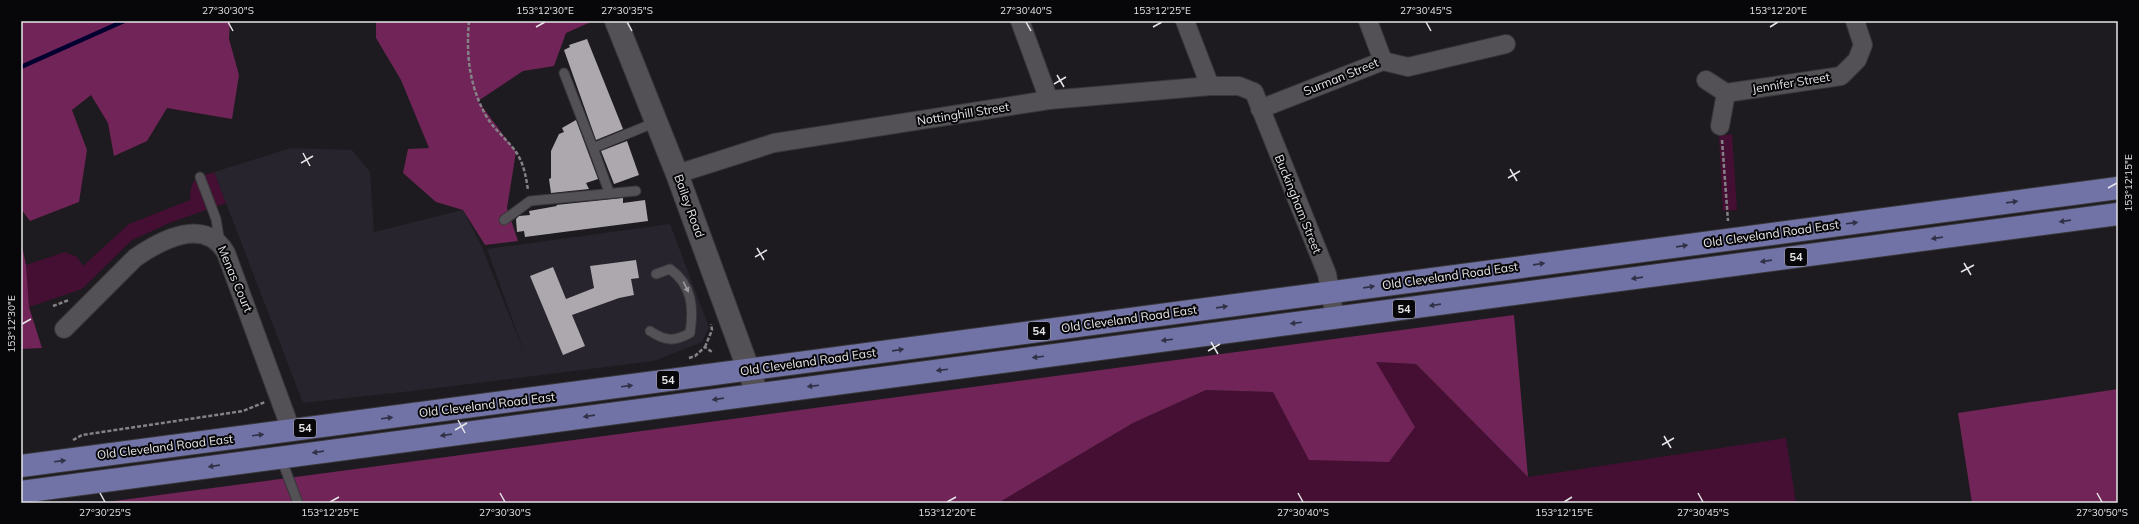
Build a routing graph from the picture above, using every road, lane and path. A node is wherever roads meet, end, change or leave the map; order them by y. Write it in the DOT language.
graph roads {
  1 [pos="469,21"];
  2 [pos="616,21"];
  3 [pos="1020,21"];
  4 [pos="1185,21"];
  5 [pos="1368,21"];
  6 [pos="1855,21"];
  7 [pos="1506,44"];
  8 [pos="1383,61"];
  9 [pos="564,73"];
  10 [pos="1706,80"];
  11 [pos="1210,86"];
  12 [pos="1254,92"];
  13 [pos="1726,93"];
  14 [pos="1050,100"];
  15 [pos="1260,109"];
  16 [pos="656,122"];
  17 [pos="1720,126"];
  18 [pos="593,148"];
  19 [pos="677,174"];
  20 [pos="200,177"];
  21 [pos="2118,188"];
  22 [pos="636,191"];
  23 [pos="609,192"];
  24 [pos="530,200"];
  25 [pos="2111,217"];
  26 [pos="504,220"];
  27 [pos="1728,222"];
  28 [pos="220,242"];
  29 [pos="656,274"];
  30 [pos="1330,292"];
  31 [pos="75,297"];
  32 [pos="53,306"];
  33 [pos="1335,318"];
  34 [pos="64,330"];
  35 [pos="650,331"];
  36 [pos="749,370"];
  37 [pos="757,393"];
  38 [pos="270,401"];
  39 [pos="291,430"];
  40 [pos="66,442"];
  41 [pos="281,457"];
  42 [pos="21,466"];
  43 [pos="21,492"];
  44 [pos="298,503"];
  1 -- 24 [label="path"];
  2 -- 16 [label="street, Bailey Road"];
  3 -- 14 [label="street"];
  4 -- 11 [label="street"];
  5 -- 8 [label="street, Surman Street"];
  6 -- 13 [label="street, Jennifer Street"];
  7 -- 8 [label="street"];
  8 -- 15 [label="street, Surman Street"];
  9 -- 18 [label="lane"];
  10 -- 13 [label="street"];
  11 -- 12 [label="street, Nottinghill Street"];
  11 -- 14 [label="street, Nottinghill Street"];
  12 -- 15 [label="street, Buckingham Street"];
  13 -- 17 [label="street"];
  14 -- 19 [label="street, Nottinghill Street"];
  15 -- 30 [label="street, Buckingham Street"];
  16 -- 18 [label="lane"];
  16 -- 19 [label="street, Bailey Road"];
  17 -- 27 [label="path"];
  18 -- 23 [label="lane"];
  19 -- 36 [label="street, Bailey Road"];
  20 -- 28 [label="lane"];
  30 -- 21 [label="main road, Old Cleveland Road East / 54, one-way"];
  22 -- 23 [label="lane"];
  23 -- 24 [label="lane"];
  24 -- 26 [label="lane"];
  25 -- 33 [label="main road, Old Cleveland Road East / 54, one-way"];
  28 -- 34 [label="street, Menas Court"];
  28 -- 39 [label="street, Menas Court"];
  29 -- 35 [label="lane, one-way"];
  30 -- 33 [label="street, Buckingham Street"];
  36 -- 30 [label="main road, Old Cleveland Road East / 54, one-way"];
  31 -- 32 [label="path"];
  33 -- 37 [label="main road, Old Cleveland Road East / 54, one-way"];
  36 -- 37 [label="street, Bailey Road"];
  39 -- 36 [label="main road, Old Cleveland Road East / 54, one-way"];
  37 -- 41 [label="main road, Old Cleveland Road East / 54, one-way"];
  38 -- 40 [label="path"];
  42 -- 39 [label="main road, Old Cleveland Road East / 54, one-way"];
  41 -- 43 [label="main road, Old Cleveland Road East / 54, one-way"];
  41 -- 44 [label="lane"];
}
